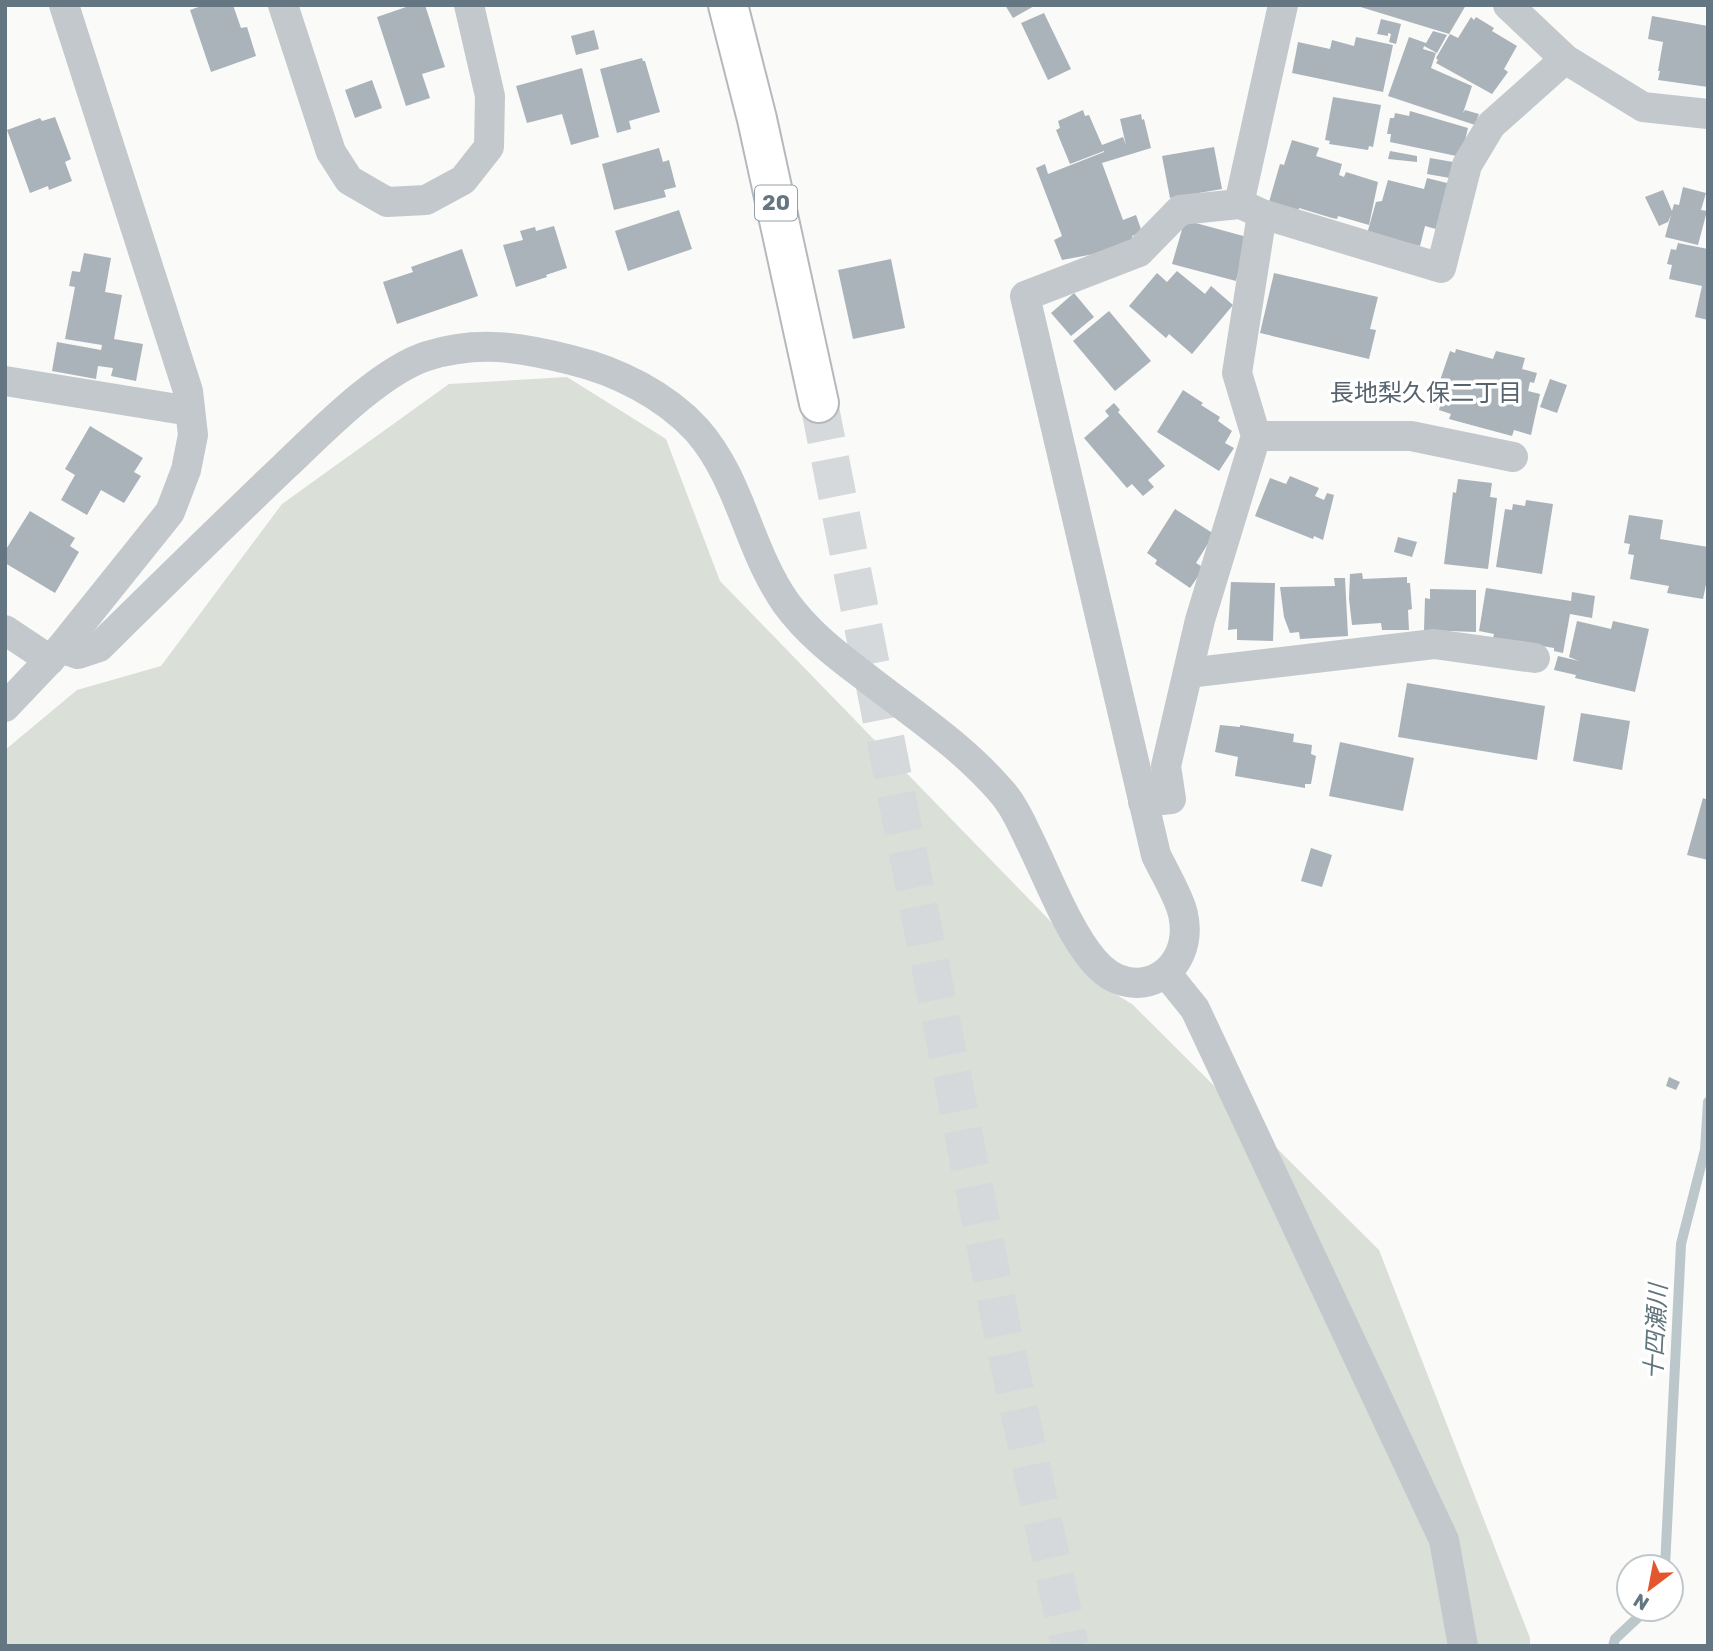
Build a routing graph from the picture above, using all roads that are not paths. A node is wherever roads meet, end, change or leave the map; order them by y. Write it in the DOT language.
graph roads {
  1 [pos="64,5"];
  2 [pos="283,5"];
  3 [pos="469,5"];
  4 [pos="728,5"];
  5 [pos="1283,5"];
  6 [pos="1508,5"];
  7 [pos="1565,59"];
  8 [pos="1708,114"];
  9 [pos="1250,209"];
  10 [pos="5,381"];
  11 [pos="820,403"];
  12 [pos="190,411"];
  13 [pos="1256,436"];
  14 [pos="1513,457"];
  15 [pos="5,630"];
  16 [pos="56,654"];
  17 [pos="1535,658"];
  18 [pos="1188,673"];
  19 [pos="5,707"];
  20 [pos="1143,802"];
  21 [pos="1166,973"];
  22 [pos="1463,1646"];
  1 -- 12 [label="street"];
  2 -- 3 [label="street"];
  4 -- 11 [label="highway, 20"];
  5 -- 9 [label="street"];
  6 -- 7 [label="street"];
  7 -- 8 [label="street"];
  7 -- 9 [label="street"];
  9 -- 13 [label="street"];
  9 -- 20 [label="street"];
  10 -- 12 [label="street"];
  12 -- 16 [label="street"];
  13 -- 14 [label="street"];
  13 -- 18 [label="street"];
  15 -- 16 [label="street"];
  16 -- 19 [label="street"];
  16 -- 21 [label="street"];
  17 -- 18 [label="street"];
  18 -- 20 [label="street"];
  20 -- 21 [label="street"];
  21 -- 22 [label="street"];
}
